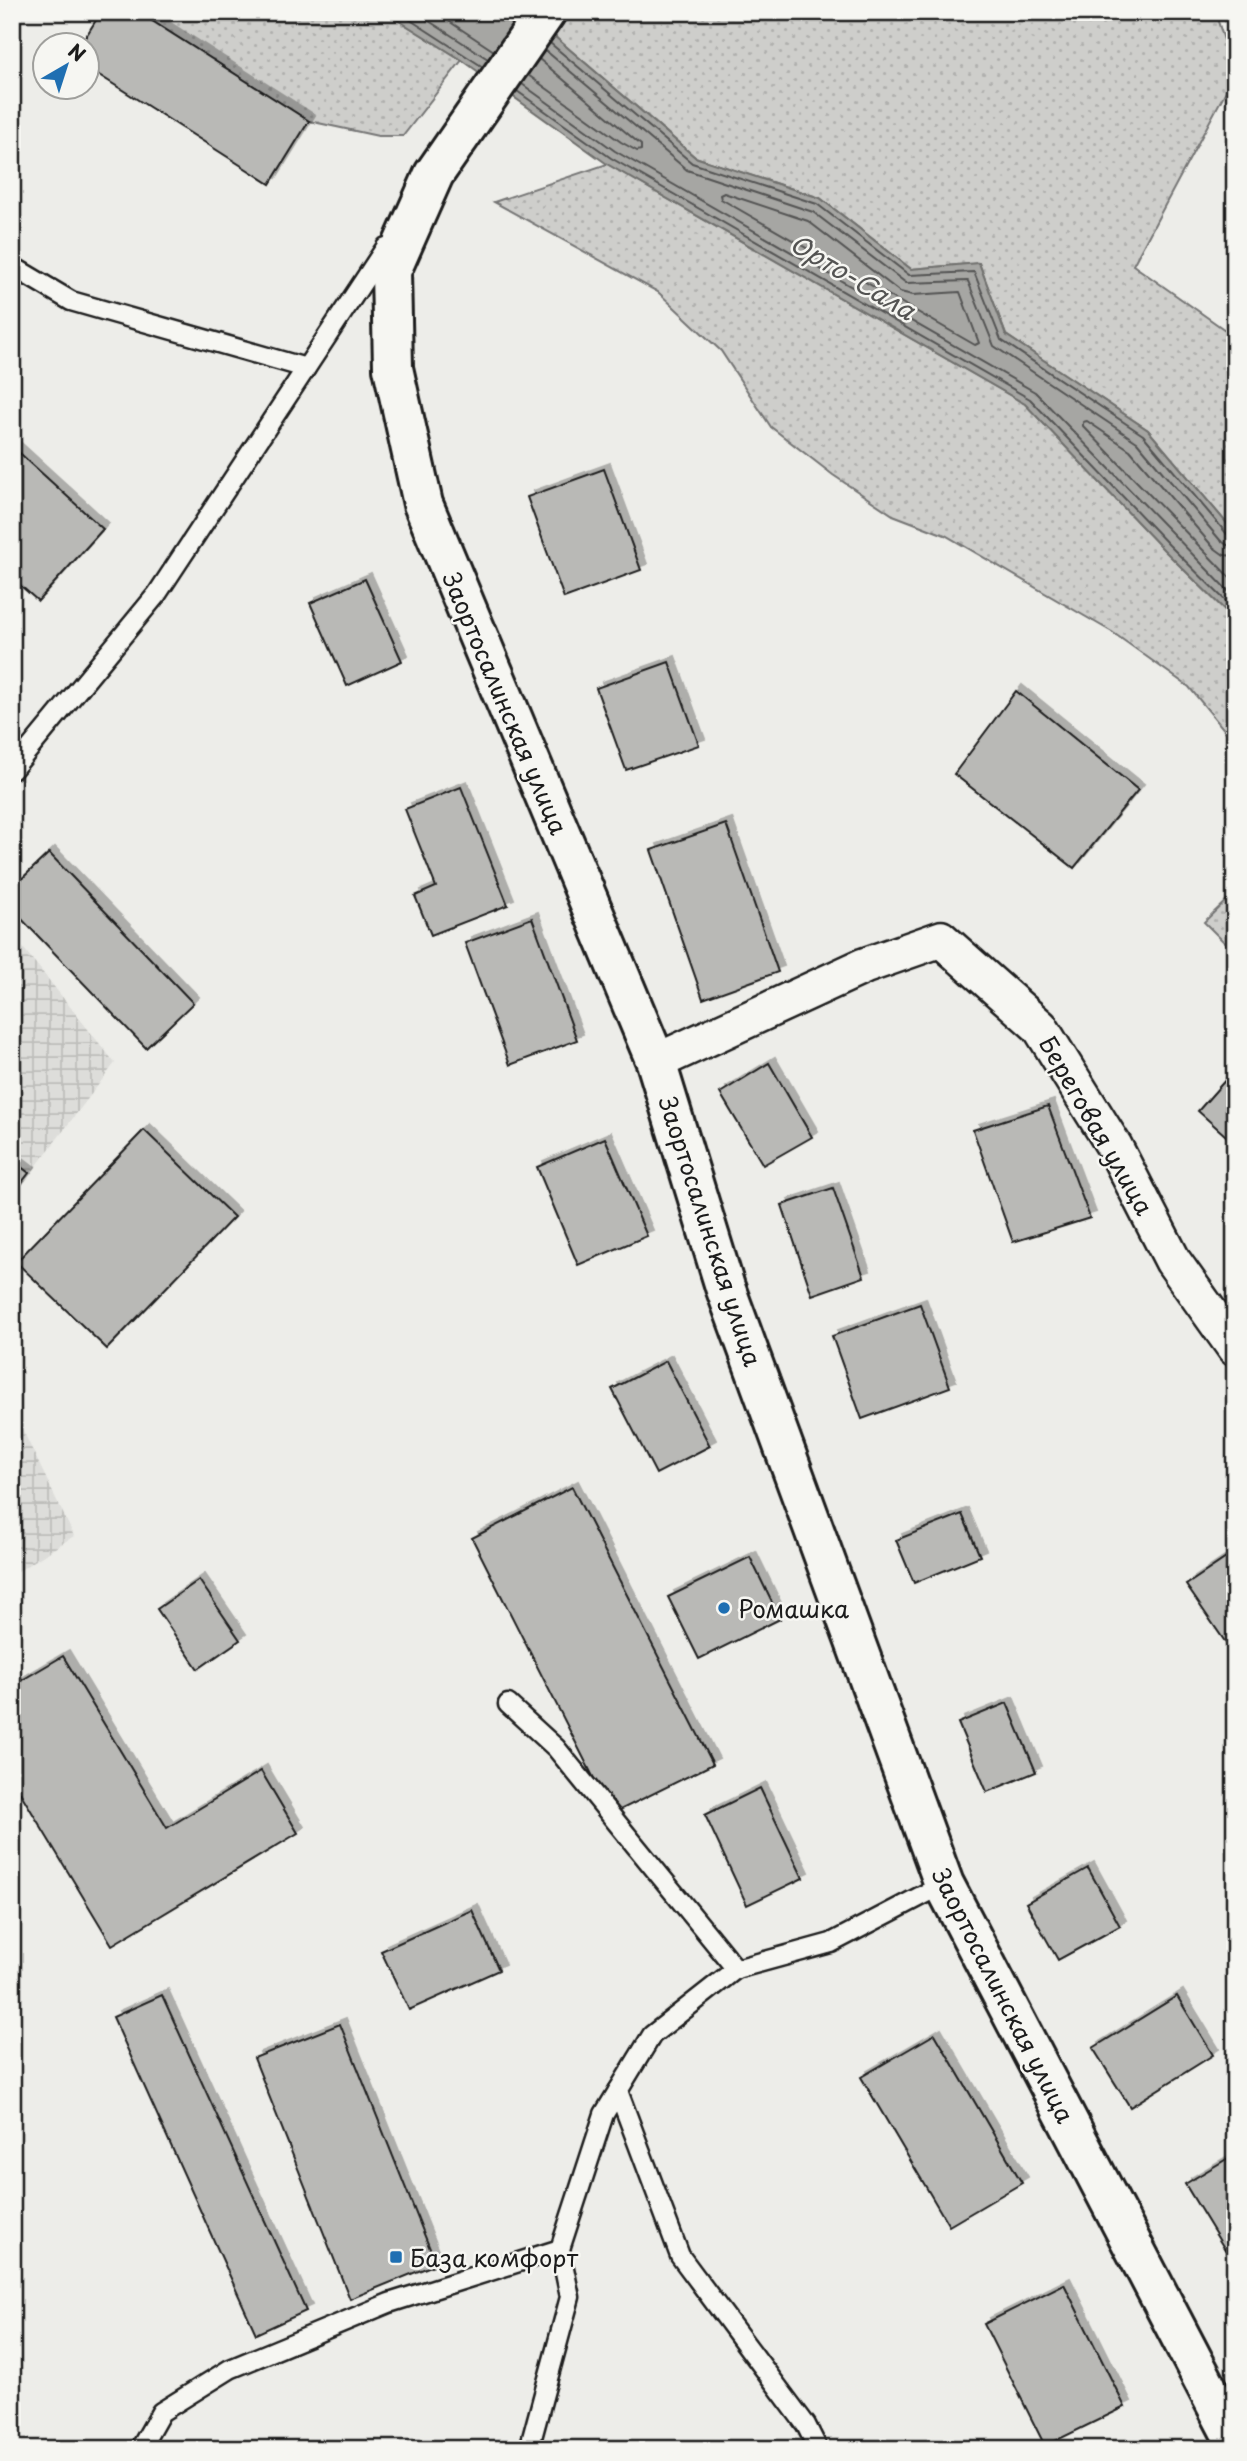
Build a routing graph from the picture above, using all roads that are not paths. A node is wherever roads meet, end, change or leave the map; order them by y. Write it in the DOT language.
graph roads {
  1 [pos="546,12"];
  2 [pos="434,174"];
  3 [pos="12,266"];
  4 [pos="306,368"];
  5 [pos="12,771"];
  6 [pos="656,1062"];
  7 [pos="1235,1348"];
  8 [pos="508,1704"];
  9 [pos="944,1884"];
  10 [pos="736,1969"];
  11 [pos="618,2091"];
  12 [pos="560,2249"];
  13 [pos="1235,2441"];
  14 [pos="140,2449"];
  15 [pos="529,2449"];
  16 [pos="818,2449"];
  1 -- 2 [label="street, Заортосалинская улица"];
  2 -- 4 [label="lane"];
  2 -- 6 [label="street, Заортосалинская улица"];
  3 -- 4 [label="lane"];
  4 -- 5 [label="lane"];
  6 -- 7 [label="street, Береговая улица"];
  6 -- 9 [label="street, Заортосалинская улица"];
  8 -- 10 [label="lane"];
  9 -- 10 [label="lane"];
  9 -- 13 [label="street, Заортосалинская улица"];
  10 -- 11 [label="lane"];
  11 -- 12 [label="lane"];
  11 -- 16 [label="lane"];
  12 -- 14 [label="lane"];
  12 -- 15 [label="lane"];
}
